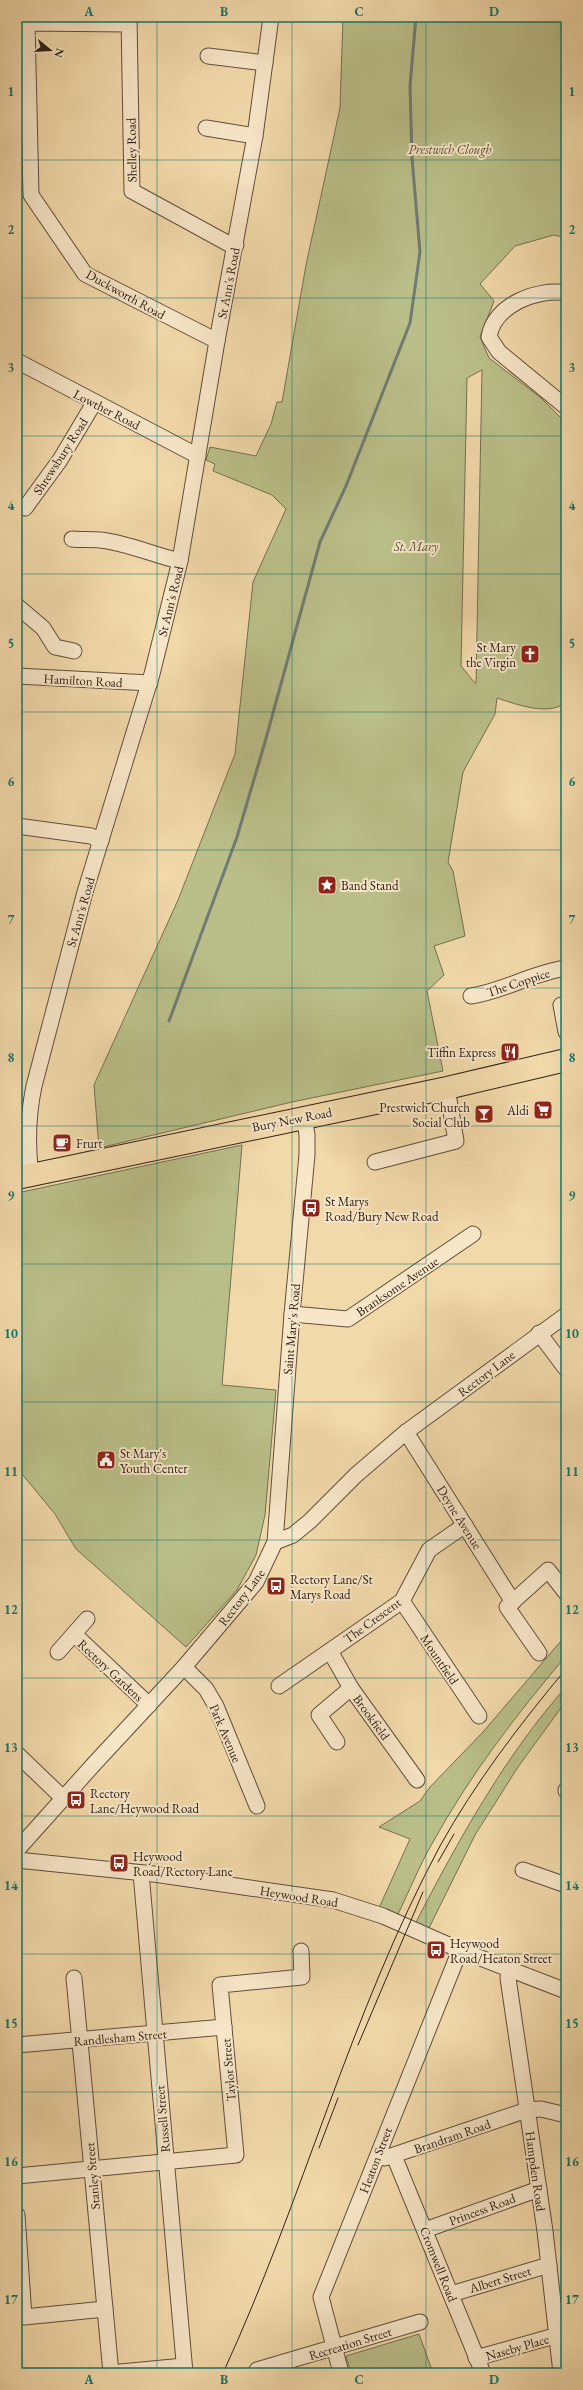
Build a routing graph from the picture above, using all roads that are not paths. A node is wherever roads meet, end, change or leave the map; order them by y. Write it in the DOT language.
graph roads {
  1 [pos="271,17"];
  2 [pos="129,20"];
  3 [pos="208,56"];
  4 [pos="265,63"];
  5 [pos="206,128"];
  6 [pos="255,136"];
  7 [pos="236,245"];
  8 [pos="566,293"];
  9 [pos="217,341"];
  10 [pos="17,361"];
  11 [pos="94,403"];
  12 [pos="566,407"];
  13 [pos="198,456"];
  14 [pos="25,508"];
  15 [pos="72,539"];
  16 [pos="180,561"];
  17 [pos="17,606"];
  18 [pos="74,651"];
  19 [pos="17,676"];
  20 [pos="150,683"];
  21 [pos="17,826"];
  22 [pos="101,841"];
  23 [pos="566,968"];
  24 [pos="470,996"];
  25 [pos="561,1005"];
  26 [pos="566,1032"];
  27 [pos="566,1060"];
  28 [pos="447,1088"];
  29 [pos="24,1108"];
  30 [pos="304,1117"];
  31 [pos="374,1162"];
  32 [pos="24,1176"];
  33 [pos="473,1234"];
  34 [pos="292,1314"];
  35 [pos="566,1315"];
  36 [pos="539,1334"];
  37 [pos="566,1369"];
  38 [pos="406,1432"];
  39 [pos="465,1525"];
  40 [pos="275,1542"];
  41 [pos="566,1593"];
  42 [pos="402,1601"];
  43 [pos="513,1602"];
  44 [pos="87,1620"];
  45 [pos="74,1634"];
  46 [pos="330,1650"];
  47 [pos="58,1652"];
  48 [pos="539,1653"];
  49 [pos="184,1667"];
  50 [pos="279,1686"];
  51 [pos="351,1688"];
  52 [pos="149,1705"];
  53 [pos="479,1716"];
  54 [pos="337,1742"];
  55 [pos="17,1754"];
  56 [pos="417,1780"];
  57 [pos="63,1798"];
  58 [pos="257,1806"];
  59 [pos="17,1850"];
  60 [pos="17,1860"];
  61 [pos="523,1870"];
  62 [pos="141,1873"];
  63 [pos="566,1886"];
  64 [pos="460,1950"];
  65 [pos="301,1951"];
  66 [pos="509,1970"];
  67 [pos="74,1978"];
  68 [pos="566,1991"];
  69 [pos="224,2027"];
  70 [pos="154,2033"];
  71 [pos="79,2041"];
  72 [pos="17,2045"];
  73 [pos="527,2110"];
  74 [pos="566,2115"];
  75 [pos="377,2155"];
  76 [pos="394,2156"];
  77 [pos="166,2161"];
  78 [pos="91,2169"];
  79 [pos="17,2176"];
  80 [pos="539,2189"];
  81 [pos="17,2215"];
  82 [pos="425,2230"];
  83 [pos="549,2265"];
  84 [pos="451,2294"];
  85 [pos="105,2309"];
  86 [pos="420,2322"];
  87 [pos="558,2335"];
  88 [pos="334,2347"];
  89 [pos="476,2358"];
  90 [pos="184,2370"];
  91 [pos="257,2370"];
  92 [pos="110,2373"];
  93 [pos="341,2373"];
  94 [pos="483,2373"];
  95 [pos="561,2373"];
  1 -- 4 [label="street, St Ann's Road"];
  2 -- 7 [label="street, Shelley Road"];
  2 -- 9 [label="street, Duckworth Road"];
  3 -- 4 [label="street"];
  4 -- 6 [label="street, St Ann's Road"];
  5 -- 6 [label="street"];
  6 -- 7 [label="street, St Ann's Road"];
  7 -- 9 [label="street, St Ann's Road"];
  8 -- 12 [label="street"];
  9 -- 13 [label="street, St Ann's Road"];
  10 -- 11 [label="street, Lowther Road"];
  11 -- 13 [label="street, Lowther Road"];
  11 -- 14 [label="street, Shrewsbury Road"];
  13 -- 16 [label="street, St Ann's Road"];
  15 -- 16 [label="street"];
  16 -- 20 [label="street, St Ann's Road"];
  17 -- 18 [label="street"];
  19 -- 20 [label="street, Hamilton Road"];
  20 -- 22 [label="street, St Ann's Road"];
  21 -- 22 [label="street"];
  22 -- 29 [label="street, St Ann's Road"];
  23 -- 24 [label="street, The Coppice"];
  25 -- 26 [label="street"];
  27 -- 28 [label="highway, Bury New Road"];
  28 -- 30 [label="highway, Bury New Road"];
  28 -- 31 [label="street"];
  29 -- 32 [label="street, St Ann's Road"];
  30 -- 32 [label="highway, Bury New Road"];
  30 -- 34 [label="street, Saint Mary's Road"];
  33 -- 34 [label="street, Branksome Avenue"];
  34 -- 40 [label="street, Saint Mary's Road"];
  35 -- 36 [label="street, Rectory Lane"];
  36 -- 37 [label="street"];
  36 -- 38 [label="street, Rectory Lane"];
  38 -- 39 [label="street, Deyne Avenue"];
  38 -- 40 [label="street, Rectory Lane"];
  39 -- 42 [label="street, The Crescent"];
  39 -- 43 [label="street, Deyne Avenue"];
  40 -- 49 [label="street, Rectory Lane"];
  41 -- 43 [label="street"];
  42 -- 46 [label="street, The Crescent"];
  42 -- 53 [label="street, Mountfield"];
  43 -- 48 [label="street"];
  44 -- 45 [label="street, Rectory Gardens"];
  45 -- 47 [label="street, Rectory Gardens"];
  45 -- 52 [label="street, Rectory Gardens"];
  46 -- 50 [label="street, The Crescent"];
  46 -- 51 [label="street, Brookfield"];
  49 -- 52 [label="street, Rectory Lane"];
  49 -- 58 [label="street, Park Avenue"];
  51 -- 54 [label="street"];
  51 -- 56 [label="street, Brookfield"];
  52 -- 57 [label="street, Rectory Lane"];
  55 -- 57 [label="street"];
  57 -- 59 [label="street, Rectory Lane"];
  60 -- 62 [label="street, Heywood Road"];
  61 -- 63 [label="street"];
  62 -- 64 [label="street, Heywood Road"];
  62 -- 70 [label="street, Russell Street"];
  64 -- 66 [label="street, Heywood Road"];
  64 -- 75 [label="street, Heaton Street"];
  65 -- 69 [label="street, Taylor Street"];
  66 -- 68 [label="street, Heywood Road"];
  66 -- 73 [label="street, Hampden Road"];
  67 -- 71 [label="street, Stanley Street"];
  69 -- 70 [label="street, Randlesham Street"];
  69 -- 77 [label="street, Taylor Street"];
  70 -- 71 [label="street, Randlesham Street"];
  70 -- 77 [label="street, Russell Street"];
  71 -- 72 [label="street, Randlesham Street"];
  71 -- 78 [label="street, Stanley Street"];
  73 -- 74 [label="street"];
  73 -- 76 [label="street, Brandram Road"];
  73 -- 80 [label="street, Hampden Road"];
  75 -- 76 [label="street, Brandram Road"];
  75 -- 88 [label="street, Heaton Street"];
  76 -- 82 [label="street, Cromwell Road"];
  77 -- 78 [label="street"];
  77 -- 90 [label="street, Russell Street"];
  78 -- 79 [label="street"];
  78 -- 85 [label="street, Stanley Street"];
  80 -- 82 [label="street, Princess Road"];
  80 -- 83 [label="street, Hampden Road"];
  81 -- 85 [label="street"];
  82 -- 84 [label="street, Cromwell Road"];
  83 -- 84 [label="street, Albert Street"];
  83 -- 87 [label="street, Hampden Road"];
  84 -- 89 [label="street, Cromwell Road"];
  85 -- 92 [label="street, Stanley Street"];
  86 -- 88 [label="street, Recreation Street"];
  87 -- 89 [label="street, Naseby Place"];
  87 -- 95 [label="street, Hampden Road"];
  88 -- 91 [label="street, Recreation Street"];
  88 -- 93 [label="street, Heaton Street"];
  89 -- 94 [label="street, Cromwell Road"];
  90 -- 92 [label="street"];
}
